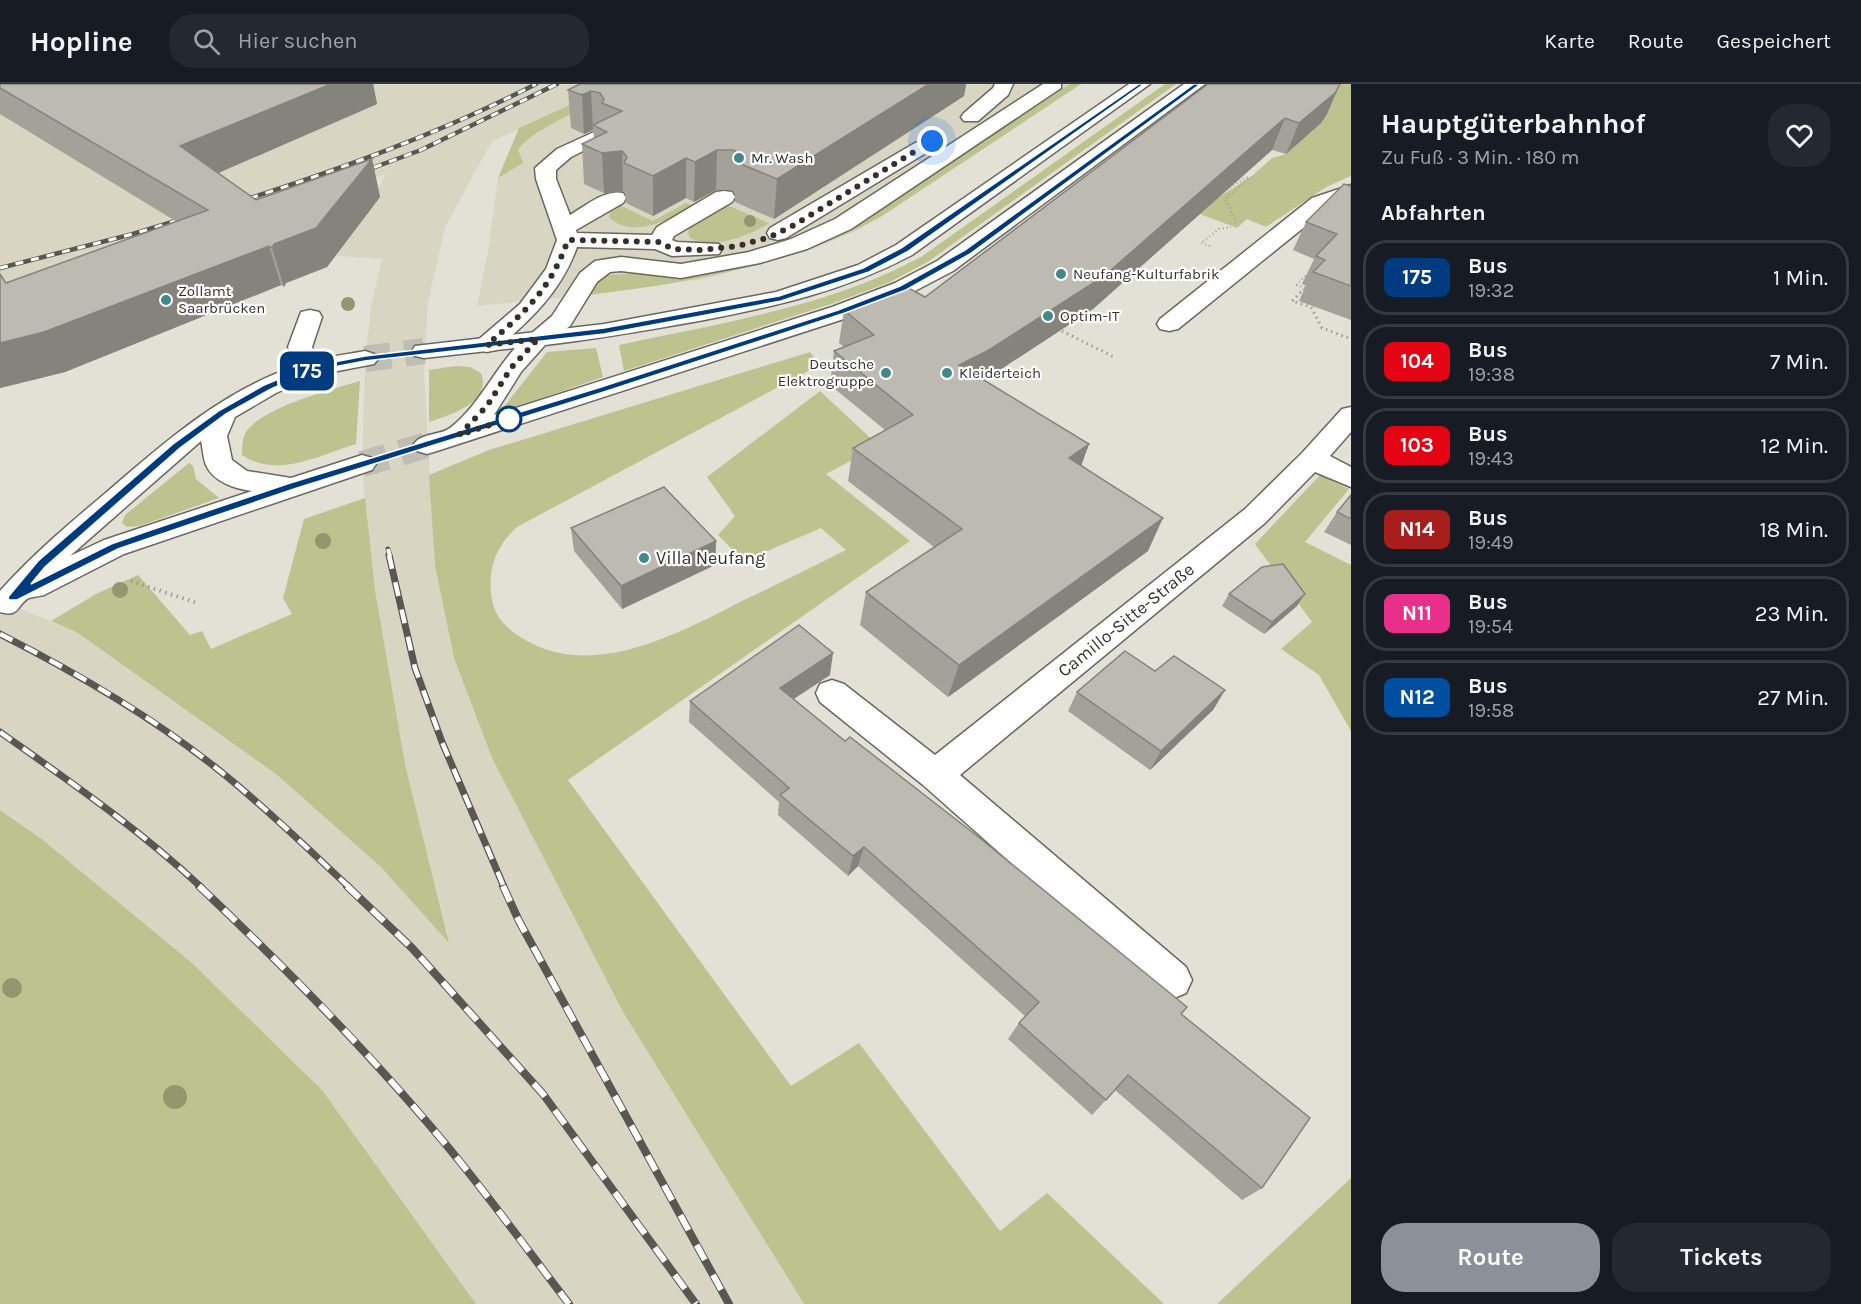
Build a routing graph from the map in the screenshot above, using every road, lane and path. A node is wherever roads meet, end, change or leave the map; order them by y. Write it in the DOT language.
graph roads {
  1 [pos="1004,84"];
  2 [pos="1031,84"];
  3 [pos="1052,84"];
  4 [pos="1141,84"];
  5 [pos="1196,84"];
  6 [pos="971,117"];
  7 [pos="594,138"];
  8 [pos="1241,175"];
  9 [pos="1351,191"];
  10 [pos="1215,192"];
  11 [pos="1220,194"];
  12 [pos="615,198"];
  13 [pos="724,198"];
  14 [pos="1235,217"];
  15 [pos="1233,226"];
  16 [pos="566,234"];
  17 [pos="660,242"];
  18 [pos="1214,248"];
  19 [pos="1306,275"];
  20 [pos="310,317"];
  21 [pos="1170,324"];
  22 [pos="1062,331"];
  23 [pos="538,339"];
  24 [pos="1351,339"];
  25 [pos="487,345"];
  26 [pos="424,351"];
  27 [pos="1116,358"];
  28 [pos="365,359"];
  29 [pos="311,369"];
  30 [pos="223,412"];
  31 [pos="1351,415"];
  32 [pos="459,435"];
  33 [pos="427,445"];
  34 [pos="1312,459"];
  35 [pos="362,464"];
  36 [pos="1351,478"];
  37 [pos="290,486"];
  38 [pos="146,585"];
  39 [pos="197,603"];
  40 [pos="832,693"];
  41 [pos="934,775"];
  42 [pos="1173,980"];
  1 -- 6 [label="main road"];
  2 -- 6 [label="main road"];
  3 -- 23 [label="main road"];
  4 -- 23 [label="main road"];
  5 -- 32 [label="main road"];
  6 -- 17 [label="main road"];
  7 -- 16 [label="main road"];
  8 -- 10 [label="path"];
  9 -- 21 [label="main road"];
  11 -- 14 [label="path"];
  12 -- 16 [label="main road"];
  13 -- 17 [label="main road"];
  15 -- 18 [label="path"];
  16 -- 17 [label="main road"];
  16 -- 25 [label="main road"];
  19 -- 24 [label="path"];
  20 -- 29 [label="main road"];
  22 -- 27 [label="path"];
  23 -- 25 [label="main road"];
  23 -- 32 [label="main road"];
  25 -- 26 [label="main road"];
  28 -- 29 [label="main road"];
  29 -- 30 [label="main road"];
  30 -- 37 [label="main road"];
  30 -- 37 [label="main road"];
  31 -- 34 [label="main road, Camillo-Sitte-Straße"];
  32 -- 33 [label="main road"];
  34 -- 36 [label="main road"];
  34 -- 41 [label="main road, Camillo-Sitte-Straße"];
  35 -- 37 [label="main road"];
  38 -- 39 [label="path"];
  40 -- 41 [label="main road"];
  41 -- 42 [label="main road"];
}
